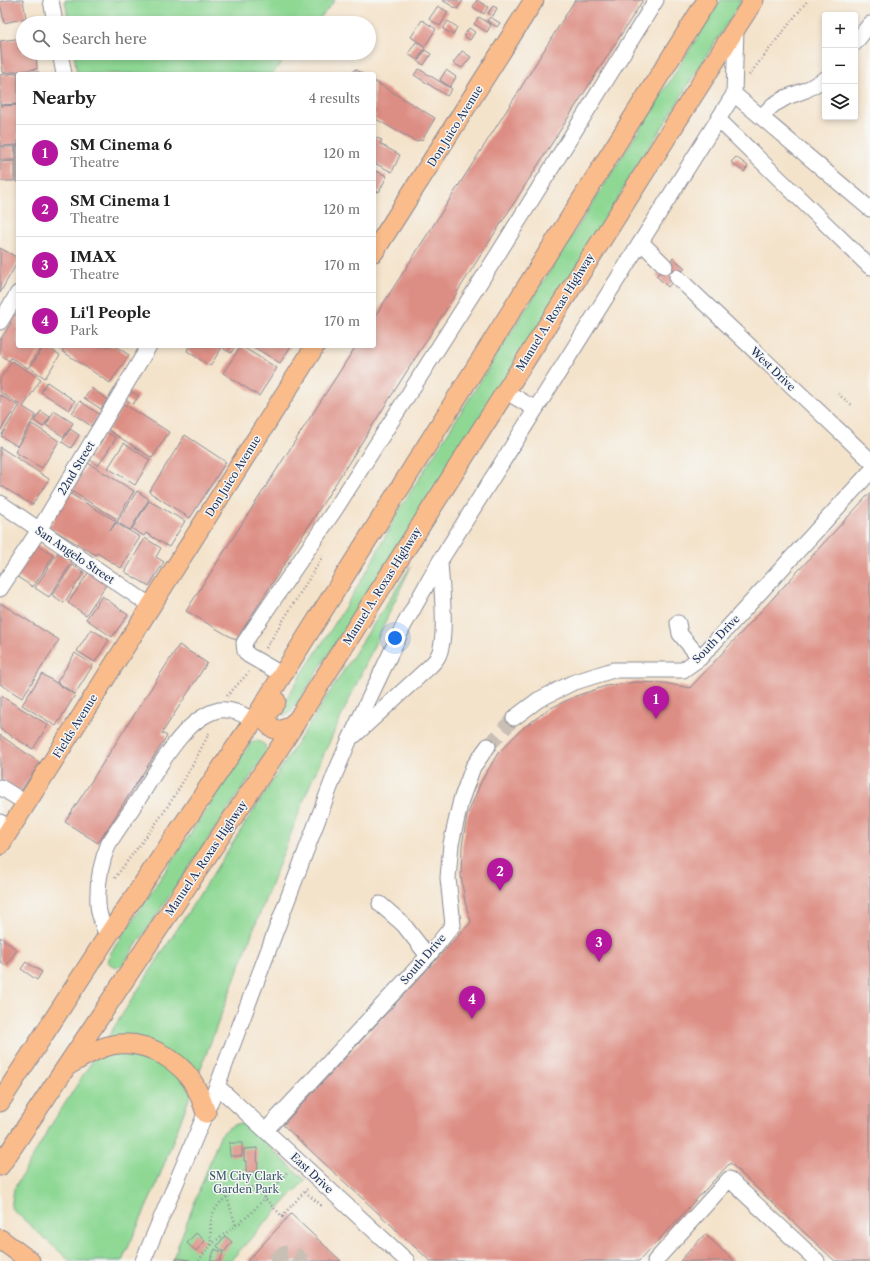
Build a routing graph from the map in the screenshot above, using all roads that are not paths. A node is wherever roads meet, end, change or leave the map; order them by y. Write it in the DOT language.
graph roads {
  1 [pos="50,0"];
  2 [pos="534,0"];
  3 [pos="656,0"];
  4 [pos="707,0"];
  5 [pos="754,0"];
  6 [pos="53,16"];
  7 [pos="870,24"];
  8 [pos="736,28"];
  9 [pos="858,39"];
  10 [pos="61,60"];
  11 [pos="64,72"];
  12 [pos="822,81"];
  13 [pos="734,94"];
  14 [pos="761,117"];
  15 [pos="719,120"];
  16 [pos="870,208"];
  17 [pos="641,242"];
  18 [pos="376,248"];
  19 [pos="665,266"];
  20 [pos="870,267"];
  21 [pos="677,277"];
  22 [pos="16,296"];
  23 [pos="0,322"];
  24 [pos="148,348"];
  25 [pos="314,348"];
  26 [pos="505,391"];
  27 [pos="535,409"];
  28 [pos="870,460"];
  29 [pos="870,472"];
  30 [pos="0,503"];
  31 [pos="39,530"];
  32 [pos="360,553"];
  33 [pos="440,561"];
  34 [pos="0,589"];
  35 [pos="151,606"];
  36 [pos="678,623"];
  37 [pos="700,658"];
  38 [pos="283,675"];
  39 [pos="514,718"];
  40 [pos="254,720"];
  41 [pos="298,720"];
  42 [pos="349,741"];
  43 [pos="488,746"];
  44 [pos="0,787"];
  45 [pos="26,804"];
  46 [pos="5,825"];
  47 [pos="0,845"];
  48 [pos="380,904"];
  49 [pos="107,937"];
  50 [pos="428,956"];
  51 [pos="66,1067"];
  52 [pos="217,1086"];
  53 [pos="0,1102"];
  54 [pos="206,1113"];
  55 [pos="266,1130"];
  56 [pos="1,1167"];
  57 [pos="1,1239"];
  58 [pos="30,1261"];
  59 [pos="143,1261"];
  60 [pos="407,1261"];
  61 [pos="655,1261"];
  62 [pos="817,1261"];
  1 -- 6 [label="street"];
  2 -- 18 [label="main road, Don Juico Avenue"];
  3 -- 38 [label="street"];
  4 -- 32 [label="main road"];
  5 -- 8 [label="main road, Manuel A. Roxas Highway"];
  7 -- 9 [label="street"];
  8 -- 13 [label="street"];
  8 -- 26 [label="main road, Manuel A. Roxas Highway"];
  10 -- 11 [label="street"];
  12 -- 14 [label="street"];
  13 -- 14 [label="street"];
  13 -- 15 [label="street"];
  14 -- 16 [label="street"];
  15 -- 17 [label="street"];
  15 -- 20 [label="street"];
  17 -- 19 [label="street"];
  17 -- 27 [label="street"];
  21 -- 28 [label="street, West Drive"];
  22 -- 23 [label="street"];
  24 -- 31 [label="street, 22nd Street"];
  25 -- 35 [label="main road, Don Juico Avenue"];
  26 -- 27 [label="street"];
  26 -- 41 [label="main road, Manuel A. Roxas Highway"];
  27 -- 33 [label="street"];
  29 -- 37 [label="street, South Drive"];
  30 -- 31 [label="street, San Angelo Street"];
  31 -- 34 [label="street, 22nd Street"];
  31 -- 35 [label="street, San Angelo Street"];
  32 -- 38 [label="main road"];
  32 -- 41 [label="main road"];
  33 -- 42 [label="street"];
  33 -- 42 [label="street"];
  35 -- 45 [label="main road, Fields Avenue"];
  36 -- 37 [label="street"];
  37 -- 39 [label="street, South Drive"];
  38 -- 40 [label="main road"];
  40 -- 49 [label="main road"];
  40 -- 49 [label="street"];
  41 -- 51 [label="main road, Manuel A. Roxas Highway"];
  42 -- 52 [label="street"];
  43 -- 50 [label="street, South Drive"];
  44 -- 45 [label="street"];
  45 -- 46 [label="main road, Fields Avenue"];
  46 -- 47 [label="main road, Fields Avenue"];
  48 -- 50 [label="street"];
  49 -- 53 [label="main road"];
  50 -- 55 [label="street, South Drive"];
  51 -- 54 [label="main road"];
  51 -- 56 [label="main road, Manuel A. Roxas Highway"];
  52 -- 54 [label="street"];
  52 -- 55 [label="street, East Drive"];
  54 -- 59 [label="street"];
  55 -- 60 [label="street, East Drive"];
  57 -- 58 [label="main road"];
  61 -- 62 [label="street"];
}
